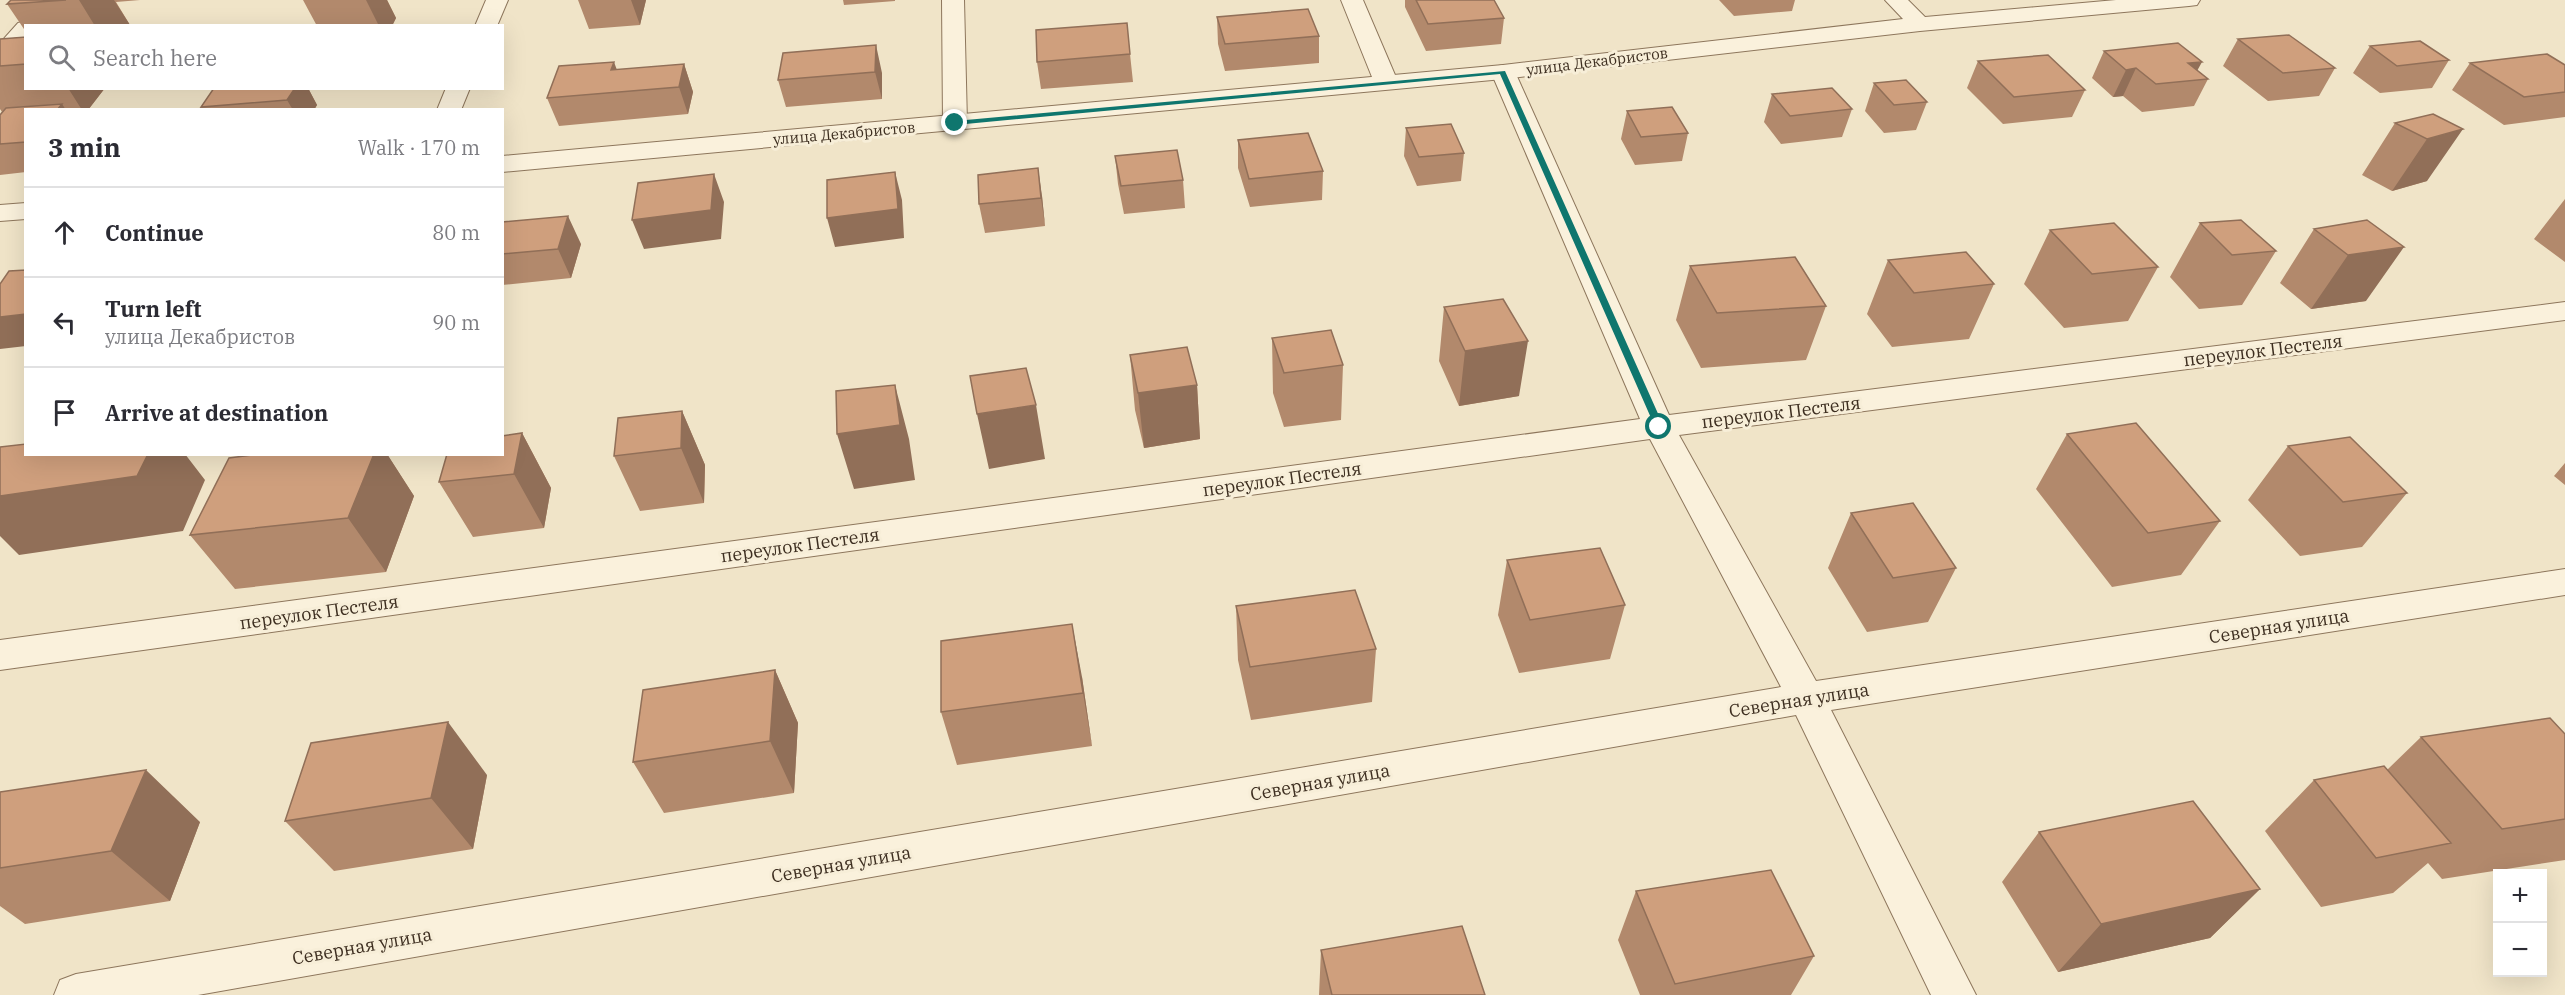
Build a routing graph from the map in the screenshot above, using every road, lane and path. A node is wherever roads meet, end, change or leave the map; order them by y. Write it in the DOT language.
graph roads {
  1 [pos="497,0"];
  2 [pos="952,0"];
  3 [pos="1352,0"];
  4 [pos="1896,0"];
  5 [pos="2188,0"];
  6 [pos="43,9"];
  7 [pos="30,24"];
  8 [pos="487,24"];
  9 [pos="1920,24"];
  10 [pos="24,30"];
  11 [pos="0,56"];
  12 [pos="1503,72"];
  13 [pos="1386,82"];
  14 [pos="457,90"];
  15 [pos="449,108"];
  16 [pos="955,123"];
  17 [pos="504,164"];
  18 [pos="24,211"];
  19 [pos="0,213"];
  20 [pos="2565,311"];
  21 [pos="1659,427"];
  22 [pos="2565,582"];
  23 [pos="0,655"];
  24 [pos="1806,698"];
  25 [pos="76,995"];
  26 [pos="1954,995"];
  1 -- 8 [label="street"];
  2 -- 16 [label="street"];
  3 -- 13 [label="street"];
  4 -- 9 [label="street"];
  5 -- 9 [label="street, улица Декабристов"];
  6 -- 7 [label="street"];
  9 -- 12 [label="street, улица Декабристов"];
  10 -- 11 [label="street"];
  12 -- 13 [label="street, улица Декабристов"];
  12 -- 21 [label="street"];
  13 -- 16 [label="street, улица Декабристов"];
  14 -- 15 [label="street"];
  16 -- 17 [label="street, улица Декабристов"];
  18 -- 19 [label="street"];
  20 -- 21 [label="street, переулок Пестеля"];
  21 -- 23 [label="street, переулок Пестеля"];
  21 -- 24 [label="street"];
  22 -- 24 [label="street, Северная улица"];
  24 -- 25 [label="street, Северная улица"];
  24 -- 26 [label="street"];
}
